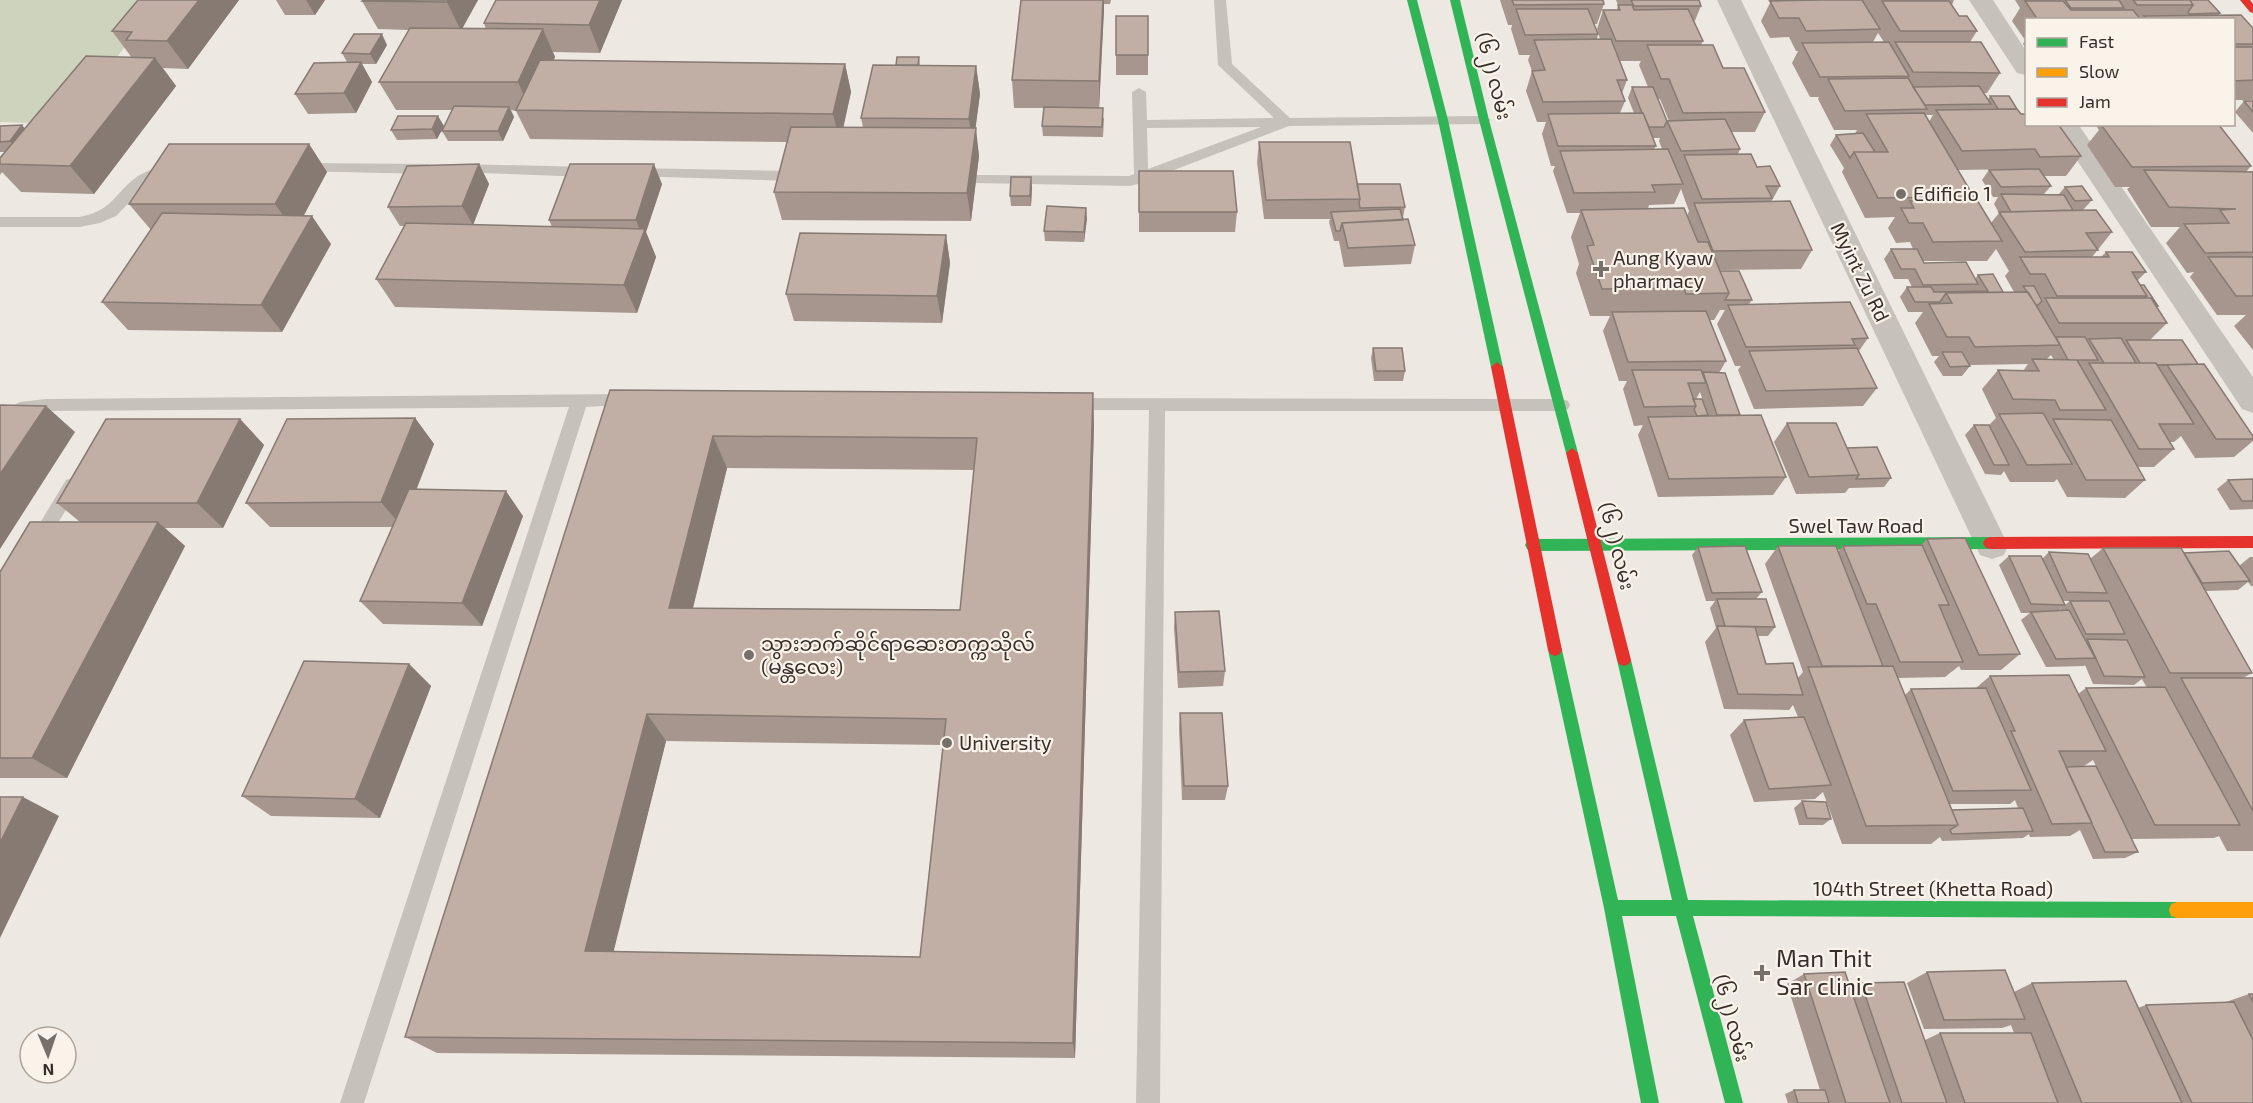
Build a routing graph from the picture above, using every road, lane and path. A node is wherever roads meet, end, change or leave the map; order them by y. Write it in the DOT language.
graph roads {
  1 [pos="1220,0"];
  2 [pos="1413,0"];
  3 [pos="1455,0"];
  4 [pos="1729,0"];
  5 [pos="1981,0"];
  6 [pos="2245,0"];
  7 [pos="2253,10"];
  8 [pos="2025,66"];
  9 [pos="1139,92"];
  10 [pos="1443,120"];
  11 [pos="1484,120"];
  12 [pos="1287,122"];
  13 [pos="1140,124"];
  14 [pos="2066,126"];
  15 [pos="187,168"];
  16 [pos="282,168"];
  17 [pos="793,176"];
  18 [pos="1141,178"];
  19 [pos="976,180"];
  20 [pos="0,222"];
  21 [pos="579,399"];
  22 [pos="650,400"];
  23 [pos="2253,401"];
  24 [pos="1051,404"];
  25 [pos="120,405"];
  26 [pos="1157,405"];
  27 [pos="1562,405"];
  28 [pos="1506,407"];
  29 [pos="0,420"];
  30 [pos="108,425"];
  31 [pos="78,475"];
  32 [pos="2253,542"];
  33 [pos="1532,545"];
  34 [pos="1992,545"];
  35 [pos="1597,546"];
  36 [pos="30,554"];
  37 [pos="1682,907"];
  38 [pos="1612,908"];
  39 [pos="2253,910"];
  40 [pos="352,1103"];
  41 [pos="1149,1103"];
  42 [pos="1650,1103"];
  43 [pos="1734,1103"];
  1 -- 12 [label="lane"];
  2 -- 10 [label="main road"];
  3 -- 11 [label="main road, (၆၂) လမ်း"];
  4 -- 34 [label="street, Myint Zu Rd"];
  5 -- 8 [label="street"];
  6 -- 7 [label="main road"];
  9 -- 13 [label="lane"];
  10 -- 11 [label="lane"];
  10 -- 12 [label="lane"];
  10 -- 28 [label="main road"];
  11 -- 27 [label="main road, (၆၂) လမ်း"];
  12 -- 13 [label="lane"];
  12 -- 18 [label="lane"];
  13 -- 18 [label="lane"];
  14 -- 23 [label="street"];
  15 -- 20 [label="lane"];
  16 -- 17 [label="lane"];
  18 -- 19 [label="lane"];
  21 -- 22 [label="lane"];
  21 -- 25 [label="lane"];
  21 -- 40 [label="lane"];
  24 -- 26 [label="lane"];
  25 -- 29 [label="lane"];
  25 -- 30 [label="lane"];
  26 -- 28 [label="lane"];
  26 -- 41 [label="lane"];
  27 -- 28 [label="lane"];
  27 -- 35 [label="main road, (၆၂) လမ်း"];
  28 -- 33 [label="main road"];
  31 -- 36 [label="lane"];
  32 -- 34 [label="main road, Swel Taw Road"];
  33 -- 35 [label="main road, Swel Taw Road"];
  33 -- 38 [label="main road"];
  34 -- 35 [label="main road, Swel Taw Road"];
  35 -- 37 [label="main road, (၆၂) လမ်း"];
  37 -- 38 [label="main road, 104th Street (Khetta Road)"];
  37 -- 39 [label="main road, 104th Street (Khetta Road)"];
  37 -- 43 [label="main road, (၆၂) လမ်း"];
  38 -- 42 [label="main road"];
}
